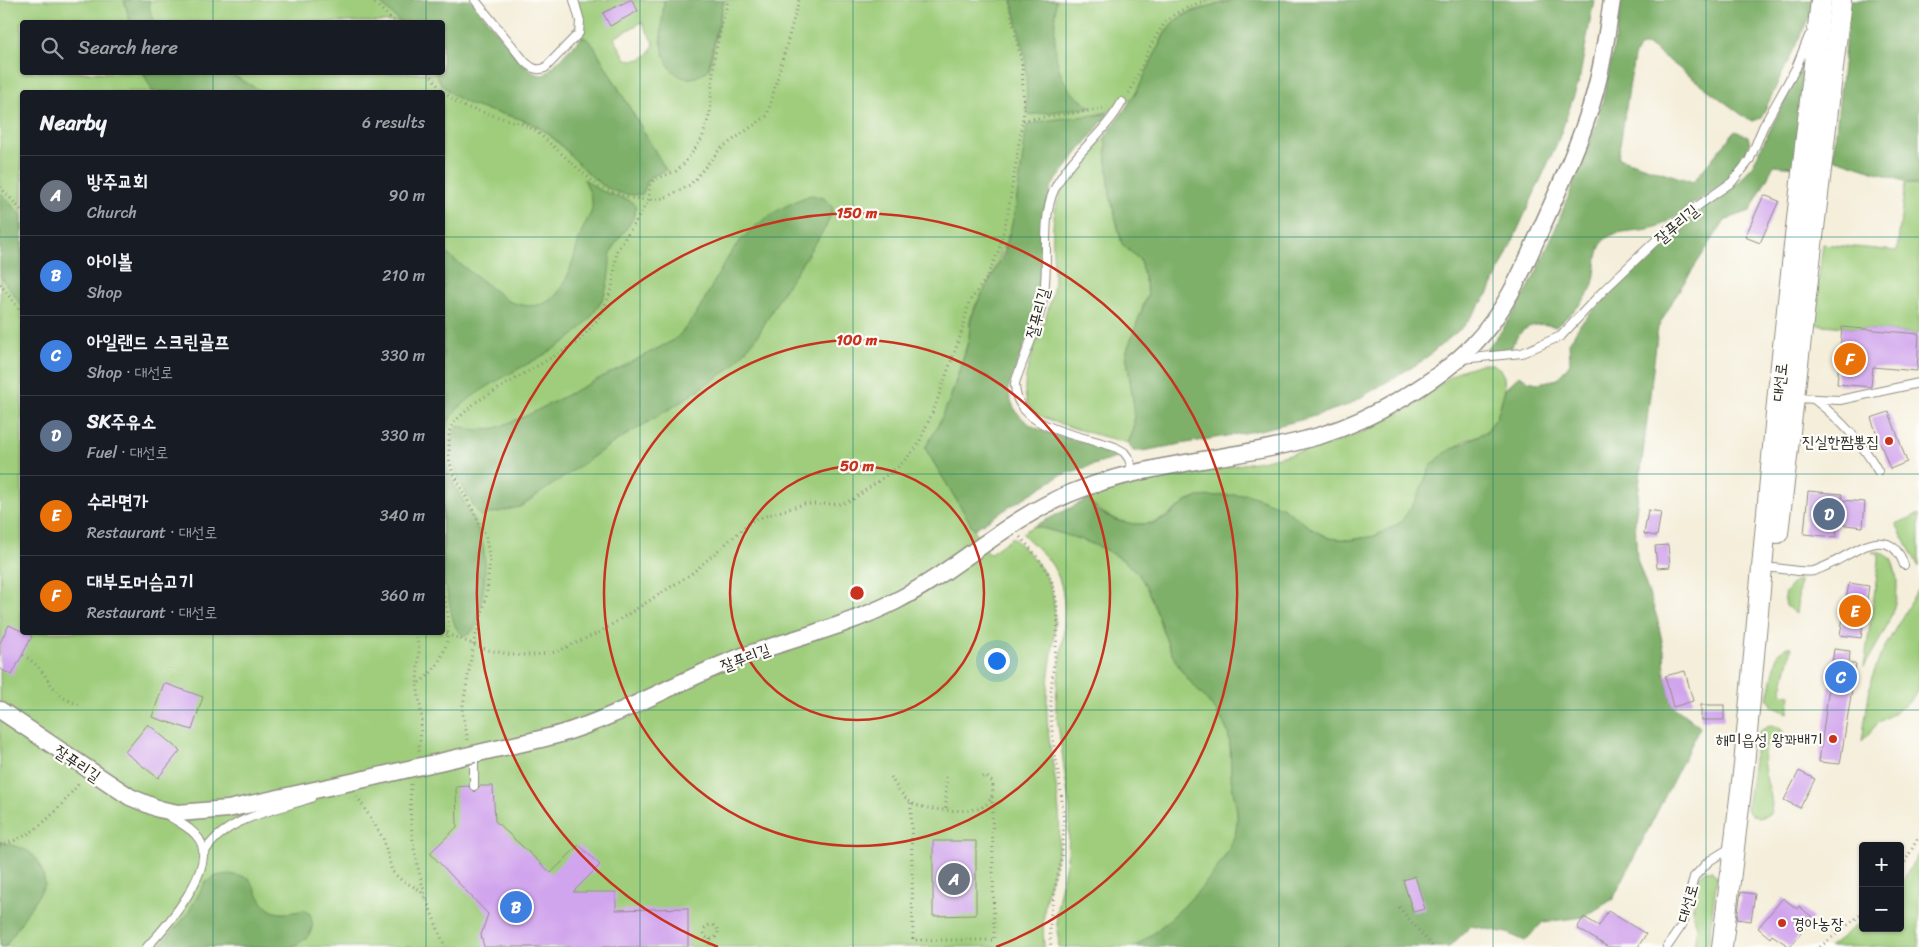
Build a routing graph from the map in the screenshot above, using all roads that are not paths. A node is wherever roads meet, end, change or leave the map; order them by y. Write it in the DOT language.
graph roads {
  1 [pos="475,0"];
  2 [pos="574,0"];
  3 [pos="1612,0"];
  4 [pos="1841,0"];
  5 [pos="1821,3"];
  6 [pos="1122,102"];
  7 [pos="1457,360"];
  8 [pos="1919,383"];
  9 [pos="1793,398"];
  10 [pos="1816,400"];
  11 [pos="1878,471"];
  12 [pos="1133,472"];
  13 [pos="1904,565"];
  14 [pos="1774,568"];
  15 [pos="0,710"];
  16 [pos="471,748"];
  17 [pos="1744,765"];
  18 [pos="340,785"];
  19 [pos="474,786"];
  20 [pos="159,809"];
  21 [pos="1734,846"];
  22 [pos="204,853"];
  23 [pos="147,947"];
  24 [pos="1666,947"];
  25 [pos="1722,947"];
  1 -- 2 [label="lane"];
  3 -- 7 [label="street, 잘푸리길"];
  4 -- 9 [label="street, 대선로"];
  5 -- 7 [label="lane, 잘푸리길"];
  5 -- 17 [label="street, 대선로"];
  6 -- 12 [label="lane, 잘푸리길"];
  7 -- 12 [label="street, 잘푸리길"];
  8 -- 10 [label="lane, 대선로"];
  9 -- 10 [label="lane, 대선로"];
  9 -- 14 [label="street, 대선로"];
  10 -- 11 [label="lane"];
  12 -- 16 [label="street, 잘푸리길"];
  13 -- 14 [label="lane"];
  14 -- 17 [label="street, 대선로"];
  15 -- 20 [label="street, 잘푸리길"];
  16 -- 18 [label="street, 잘푸리길, bridge"];
  16 -- 19 [label="lane"];
  17 -- 21 [label="street, 대선로"];
  18 -- 20 [label="street, 잘푸리길"];
  18 -- 22 [label="lane, 잘푸리길"];
  20 -- 22 [label="lane, 잘푸리길"];
  21 -- 24 [label="lane, 대선로"];
  21 -- 25 [label="street, 대선로"];
  22 -- 23 [label="lane, 잘푸리길"];
}
